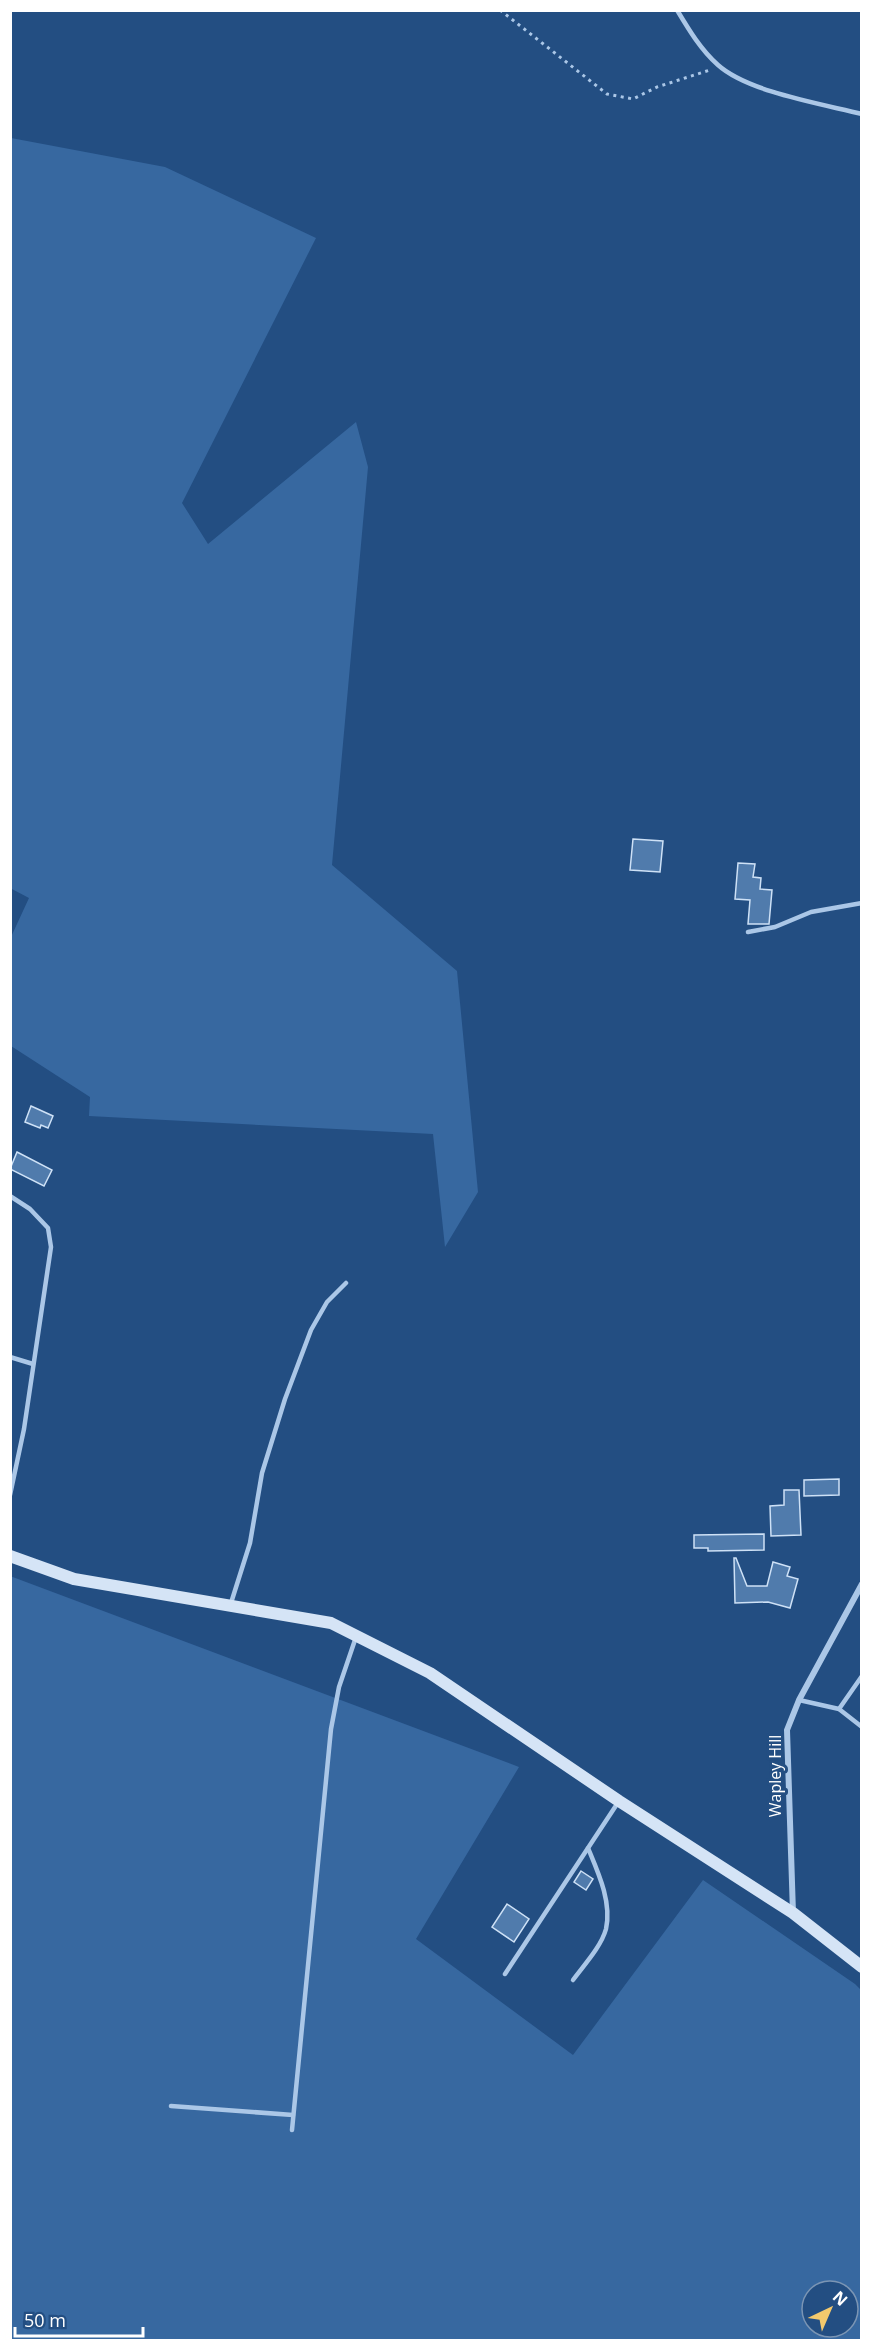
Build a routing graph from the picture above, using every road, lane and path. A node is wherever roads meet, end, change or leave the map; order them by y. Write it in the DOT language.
graph roads {
  1 [pos="501,10"];
  2 [pos="677,10"];
  3 [pos="720,67"];
  4 [pos="861,114"];
  5 [pos="861,903"];
  6 [pos="748,933"];
  7 [pos="10,1196"];
  8 [pos="346,1283"];
  9 [pos="10,1357"];
  10 [pos="33,1364"];
  11 [pos="13,1472"];
  12 [pos="10,1495"];
  13 [pos="10,1556"];
  14 [pos="861,1584"];
  15 [pos="231,1606"];
  16 [pos="357,1636"];
  17 [pos="861,1676"];
  18 [pos="799,1700"];
  19 [pos="839,1709"];
  20 [pos="861,1727"];
  21 [pos="619,1801"];
  22 [pos="588,1848"];
  23 [pos="793,1913"];
  24 [pos="861,1967"];
  25 [pos="505,1974"];
  26 [pos="573,1980"];
  27 [pos="171,2106"];
  28 [pos="293,2115"];
  29 [pos="292,2130"];
  1 -- 3 [label="path"];
  2 -- 3 [label="lane"];
  3 -- 4 [label="lane"];
  5 -- 6 [label="lane"];
  7 -- 10 [label="lane"];
  8 -- 15 [label="lane"];
  9 -- 10 [label="lane"];
  10 -- 11 [label="lane"];
  11 -- 12 [label="lane"];
  13 -- 15 [label="main road"];
  14 -- 18 [label="street, Wapley Hill"];
  15 -- 16 [label="main road"];
  16 -- 21 [label="main road"];
  16 -- 28 [label="lane"];
  17 -- 19 [label="lane"];
  18 -- 19 [label="lane"];
  18 -- 23 [label="street, Wapley Hill"];
  19 -- 20 [label="lane"];
  21 -- 22 [label="lane"];
  21 -- 23 [label="main road"];
  22 -- 25 [label="lane"];
  22 -- 26 [label="lane"];
  23 -- 24 [label="main road"];
  27 -- 28 [label="lane"];
  28 -- 29 [label="lane"];
}
